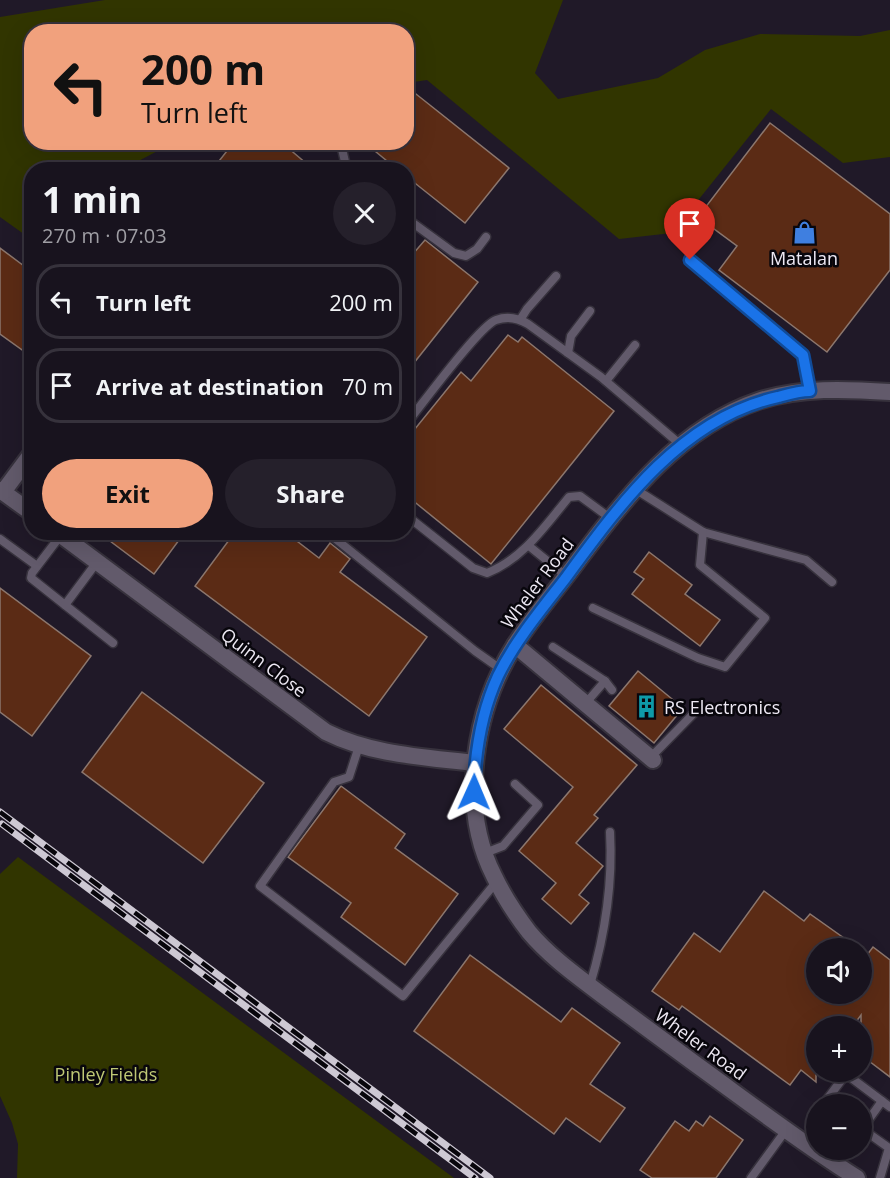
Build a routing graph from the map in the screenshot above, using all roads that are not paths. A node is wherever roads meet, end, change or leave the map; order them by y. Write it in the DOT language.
graph roads {
  1 [pos="414,224"];
  2 [pos="486,237"];
  3 [pos="690,260"];
  4 [pos="556,276"];
  5 [pos="590,311"];
  6 [pos="520,320"];
  7 [pos="634,345"];
  8 [pos="568,352"];
  9 [pos="606,381"];
  10 [pos="810,391"];
  11 [pos="890,392"];
  12 [pos="414,414"];
  13 [pos="682,446"];
  14 [pos="24,463"];
  15 [pos="636,489"];
  16 [pos="1,491"];
  17 [pos="24,507"];
  18 [pos="610,518"];
  19 [pos="414,521"];
  20 [pos="703,532"];
  21 [pos="0,539"];
  22 [pos="55,540"];
  23 [pos="67,540"];
  24 [pos="337,540"];
  25 [pos="529,546"];
  26 [pos="97,562"];
  27 [pos="37,566"];
  28 [pos="566,576"];
  29 [pos="832,582"];
  30 [pos="65,605"];
  31 [pos="593,608"];
  32 [pos="113,643"];
  33 [pos="515,645"];
  34 [pos="553,647"];
  35 [pos="502,669"];
  36 [pos="605,681"];
  37 [pos="612,690"];
  38 [pos="585,704"];
  39 [pos="700,707"];
  40 [pos="359,746"];
  41 [pos="651,759"];
  42 [pos="474,764"];
  43 [pos="515,784"];
  44 [pos="610,832"];
  45 [pos="485,853"];
  46 [pos="497,881"];
  47 [pos="590,985"];
  48 [pos="831,1094"];
  49 [pos="882,1101"];
  50 [pos="890,1107"];
  51 [pos="872,1114"];
  52 [pos="786,1130"];
  53 [pos="872,1135"];
  54 [pos="751,1178"];
  55 [pos="856,1178"];
  56 [pos="880,1178"];
  1 -- 2 [label="lane"];
  3 -- 10 [label="lane"];
  4 -- 6 [label="lane"];
  5 -- 8 [label="lane"];
  6 -- 8 [label="lane"];
  6 -- 12 [label="lane"];
  7 -- 9 [label="lane"];
  8 -- 9 [label="lane"];
  9 -- 13 [label="lane"];
  10 -- 11 [label="street, Wheler Road"];
  10 -- 13 [label="street, Wheler Road"];
  13 -- 15 [label="street, Wheler Road"];
  14 -- 16 [label="street"];
  15 -- 18 [label="street, Wheler Road"];
  15 -- 20 [label="lane"];
  16 -- 17 [label="street"];
  18 -- 25 [label="lane"];
  18 -- 28 [label="street, Wheler Road"];
  19 -- 25 [label="lane"];
  20 -- 29 [label="lane"];
  20 -- 31 [label="lane"];
  21 -- 27 [label="lane"];
  22 -- 27 [label="lane"];
  23 -- 26 [label="street, Quinn Close"];
  24 -- 35 [label="lane"];
  25 -- 28 [label="lane"];
  26 -- 30 [label="lane"];
  26 -- 40 [label="street, Quinn Close"];
  27 -- 30 [label="lane"];
  28 -- 33 [label="street, Wheler Road"];
  30 -- 32 [label="lane"];
  33 -- 35 [label="street, Wheler Road"];
  33 -- 38 [label="street"];
  34 -- 36 [label="lane"];
  35 -- 42 [label="street, Wheler Road"];
  36 -- 37 [label="lane"];
  36 -- 38 [label="lane"];
  38 -- 41 [label="street"];
  39 -- 41 [label="lane"];
  40 -- 42 [label="street, Quinn Close"];
  40 -- 46 [label="lane"];
  42 -- 45 [label="street, Wheler Road"];
  43 -- 45 [label="lane"];
  44 -- 47 [label="lane"];
  45 -- 46 [label="street, Wheler Road"];
  46 -- 47 [label="street, Wheler Road"];
  47 -- 52 [label="street, Wheler Road"];
  48 -- 49 [label="lane"];
  49 -- 50 [label="lane"];
  49 -- 51 [label="lane"];
  52 -- 54 [label="lane"];
  52 -- 55 [label="street, Wheler Road"];
  53 -- 56 [label="lane"];
}
